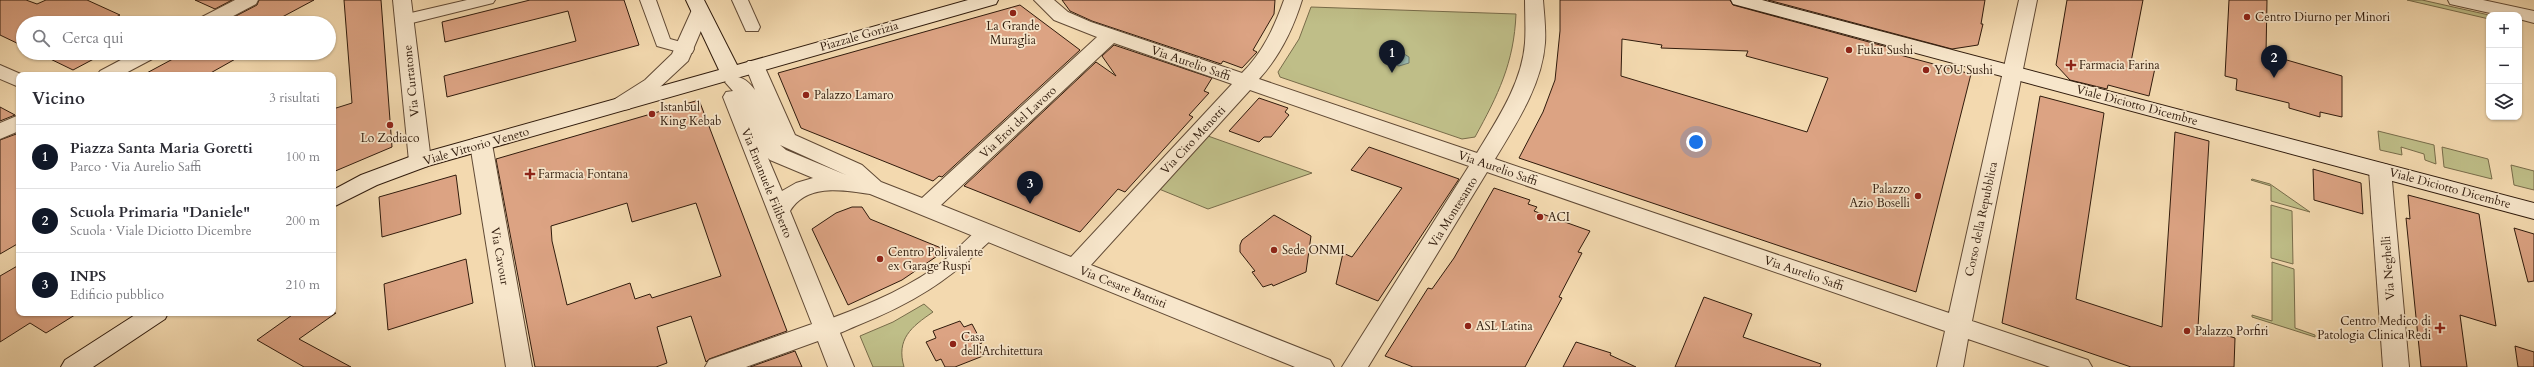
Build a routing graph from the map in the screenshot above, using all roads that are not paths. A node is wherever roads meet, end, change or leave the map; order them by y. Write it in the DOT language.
graph roads {
  1 [pos="249,0"];
  2 [pos="402,0"];
  3 [pos="487,0"];
  4 [pos="648,0"];
  5 [pos="740,0"];
  6 [pos="989,0"];
  7 [pos="1043,0"];
  8 [pos="1293,0"];
  9 [pos="1534,0"];
  10 [pos="1740,0"];
  11 [pos="2028,0"];
  12 [pos="2457,0"];
  13 [pos="698,6"];
  14 [pos="219,16"];
  15 [pos="2534,17"];
  16 [pos="404,20"];
  17 [pos="752,27"];
  18 [pos="1111,35"];
  19 [pos="686,49"];
  20 [pos="136,60"];
  21 [pos="755,65"];
  22 [pos="0,71"];
  23 [pos="2012,71"];
  24 [pos="113,72"];
  25 [pos="732,77"];
  26 [pos="16,79"];
  27 [pos="1246,81"];
  28 [pos="622,104"];
  29 [pos="16,124"];
  30 [pos="0,132"];
  31 [pos="481,144"];
  32 [pos="420,161"];
  33 [pos="1484,162"];
  34 [pos="2380,170"];
  35 [pos="845,183"];
  36 [pos="874,187"];
  37 [pos="336,196"];
  38 [pos="925,208"];
  39 [pos="779,211"];
  40 [pos="2534,211"];
  41 [pos="986,233"];
  42 [pos="1075,268"];
  43 [pos="151,316"];
  44 [pos="1958,326"];
  45 [pos="826,329"];
  46 [pos="74,367"];
  47 [pos="518,367"];
  48 [pos="718,367"];
  49 [pos="841,367"];
  50 [pos="1321,367"];
  51 [pos="1355,367"];
  52 [pos="1950,367"];
  53 [pos="2078,367"];
  54 [pos="2396,367"];
  1 -- 14 [label="street"];
  2 -- 16 [label="street, Via Curtatone"];
  3 -- 16 [label="street"];
  4 -- 19 [label="street"];
  5 -- 17 [label="street"];
  6 -- 21 [label="street, Piazzale Gorizia"];
  7 -- 18 [label="street, Via Aurelio Saffi"];
  8 -- 27 [label="street, Via Ciro Menotti"];
  9 -- 33 [label="street, Via Montesanto"];
  10 -- 23 [label="street, Viale Diciotto Dicembre"];
  11 -- 23 [label="street, Corso della Repubblica"];
  12 -- 15 [label="street"];
  13 -- 19 [label="street, Viale Vittorio Veneto"];
  13 -- 25 [label="street, Via Emanuele Filiberto"];
  16 -- 32 [label="street, Via Curtatone"];
  18 -- 27 [label="street, Via Aurelio Saffi"];
  18 -- 38 [label="street, Via Eroi del Lavoro"];
  19 -- 28 [label="street, Viale Vittorio Veneto"];
  20 -- 24 [label="street"];
  21 -- 25 [label="street, Piazzale Gorizia"];
  21 -- 36 [label="street"];
  22 -- 26 [label="street"];
  23 -- 34 [label="street, Viale Diciotto Dicembre"];
  23 -- 44 [label="street, Corso della Repubblica"];
  25 -- 28 [label="street, Viale Vittorio Veneto"];
  25 -- 35 [label="street"];
  25 -- 39 [label="street, Via Emanuele Filiberto"];
  27 -- 33 [label="street, Via Aurelio Saffi"];
  27 -- 42 [label="street, Via Ciro Menotti"];
  28 -- 31 [label="street, Viale Vittorio Veneto"];
  29 -- 30 [label="street"];
  31 -- 32 [label="street, Viale Vittorio Veneto"];
  31 -- 47 [label="street, Via Cavour"];
  32 -- 37 [label="street, Viale Vittorio Veneto"];
  33 -- 44 [label="street, Via Aurelio Saffi"];
  33 -- 51 [label="street, Via Montesanto"];
  34 -- 40 [label="street, Viale Diciotto Dicembre"];
  34 -- 54 [label="street, Via Neghelli"];
  35 -- 36 [label="street"];
  35 -- 39 [label="street"];
  36 -- 38 [label="street, Via Cesare Battisti"];
  38 -- 41 [label="street, Via Cesare Battisti"];
  39 -- 45 [label="street, Via Emanuele Filiberto"];
  41 -- 42 [label="street, Via Cesare Battisti"];
  41 -- 45 [label="street"];
  42 -- 50 [label="street, Via Cesare Battisti"];
  43 -- 46 [label="street"];
  44 -- 52 [label="street, Corso della Repubblica"];
  44 -- 53 [label="street, Via Aurelio Saffi"];
  45 -- 48 [label="street"];
  45 -- 49 [label="street, Via Emanuele Filiberto"];
}
